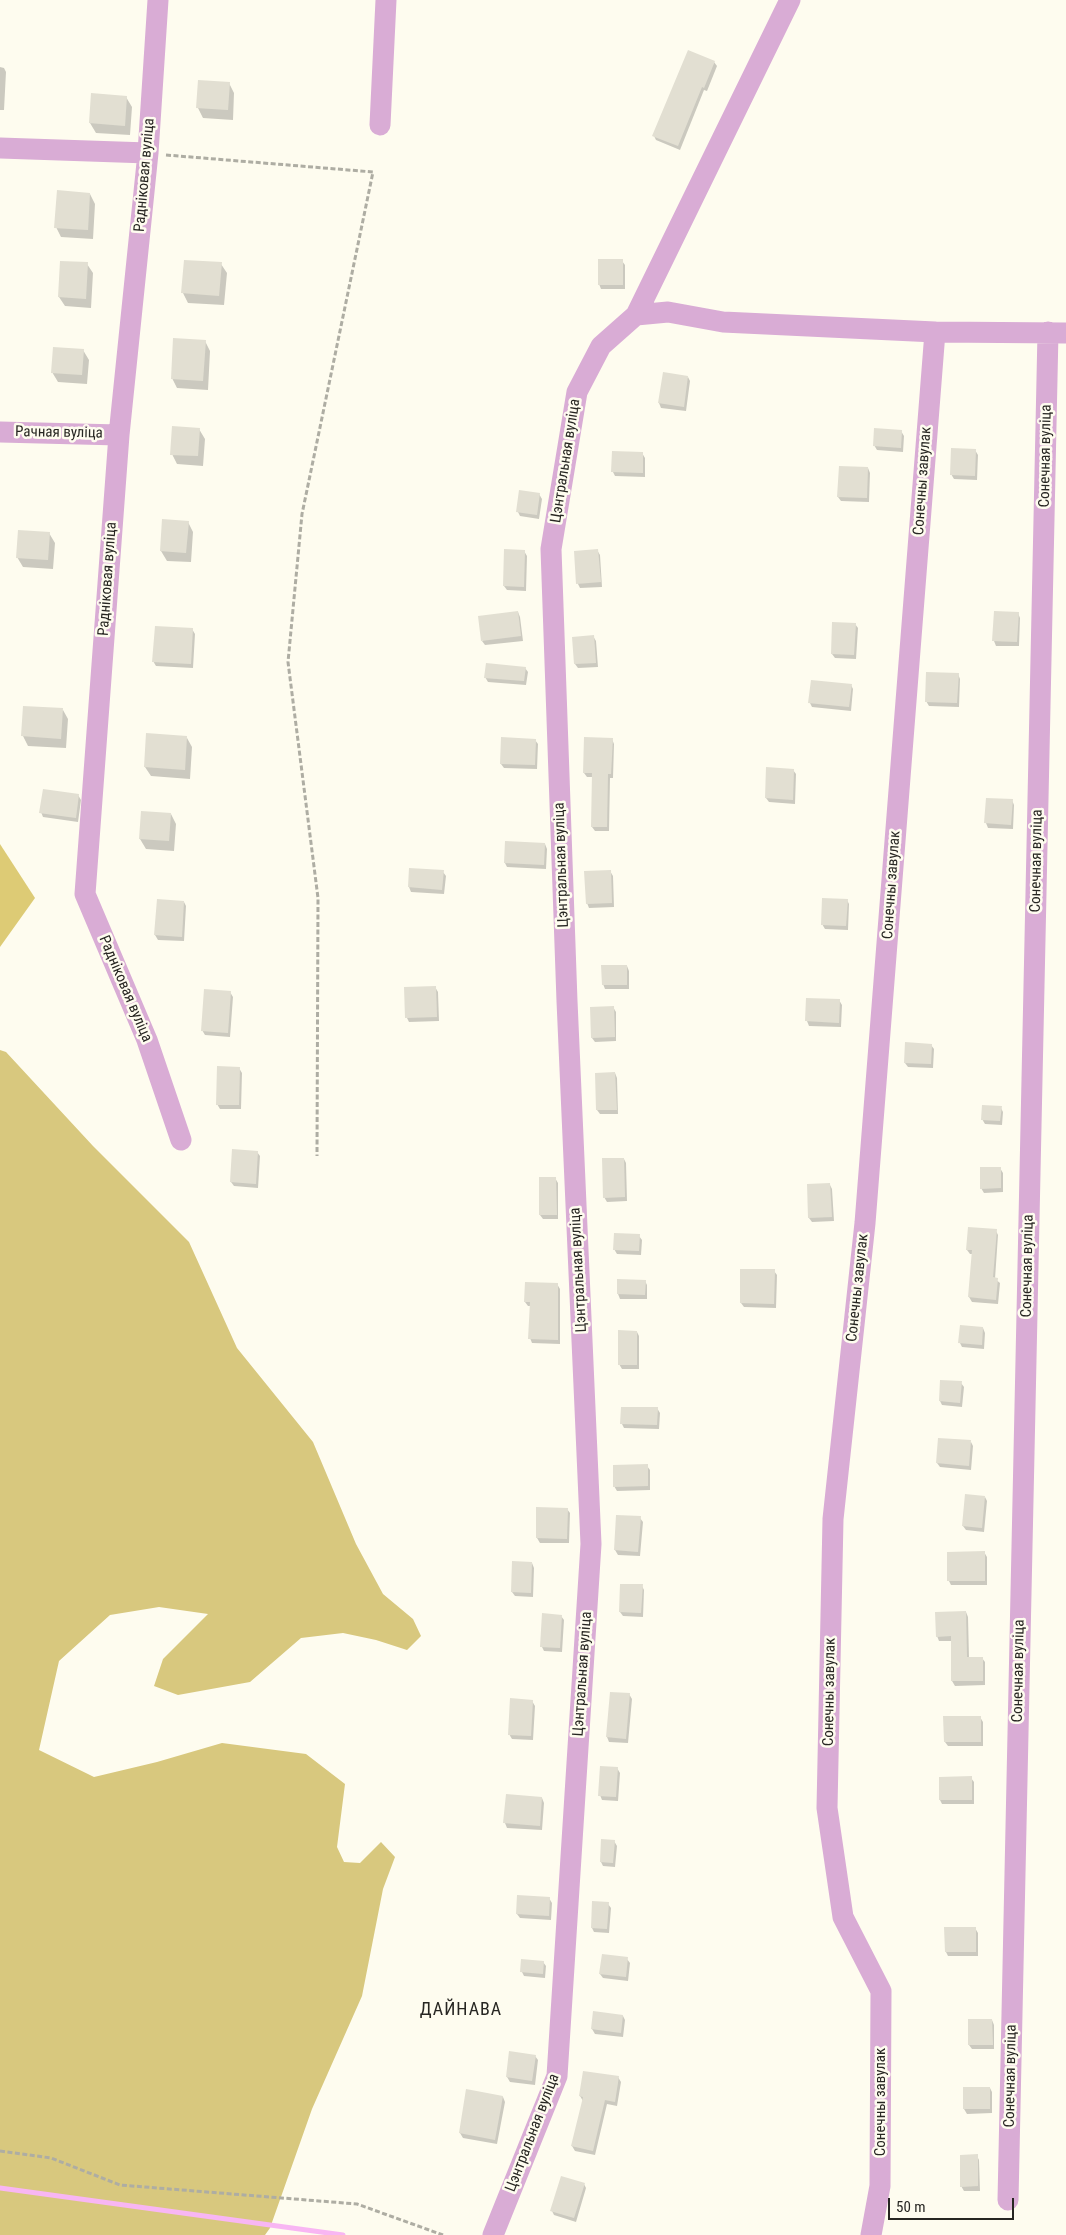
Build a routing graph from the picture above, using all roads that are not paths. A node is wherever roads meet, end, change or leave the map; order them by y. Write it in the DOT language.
graph roads {
  1 [pos="158,0"];
  2 [pos="386,0"];
  3 [pos="790,0"];
  4 [pos="380,125"];
  5 [pos="0,148"];
  6 [pos="148,154"];
  7 [pos="636,315"];
  8 [pos="935,332"];
  9 [pos="1057,332"];
  10 [pos="0,432"];
  11 [pos="119,435"];
  12 [pos="181,1140"];
  13 [pos="1008,2200"];
  14 [pos="494,2235"];
  15 [pos="871,2235"];
  1 -- 6 [label="street, Радніковая вуліца"];
  2 -- 4 [label="street"];
  3 -- 7 [label="street"];
  5 -- 6 [label="street"];
  6 -- 11 [label="street, Радніковая вуліца"];
  7 -- 8 [label="street"];
  7 -- 14 [label="street, Цэнтральная вуліца"];
  8 -- 9 [label="street"];
  8 -- 15 [label="street, Сонечны завулак"];
  9 -- 13 [label="street, Сонечная вуліца"];
  10 -- 11 [label="street, Рачная вуліца"];
  11 -- 12 [label="street, Радніковая вуліца"];
}
